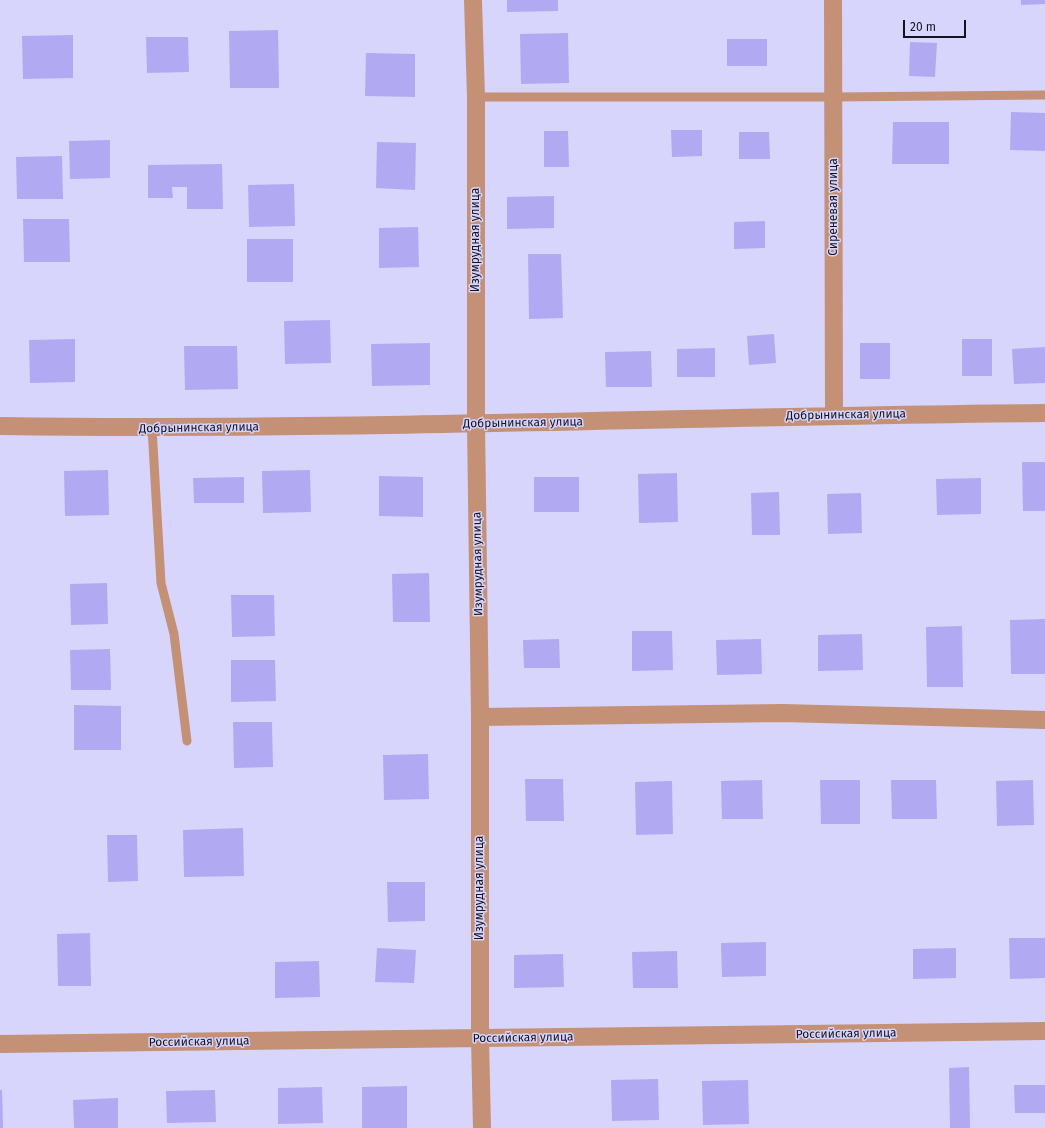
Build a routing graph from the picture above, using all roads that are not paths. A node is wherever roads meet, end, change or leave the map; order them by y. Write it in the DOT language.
graph roads {
  1 [pos="473,0"];
  2 [pos="834,0"];
  3 [pos="1045,95"];
  4 [pos="476,97"];
  5 [pos="834,97"];
  6 [pos="1045,413"];
  7 [pos="834,414"];
  8 [pos="476,424"];
  9 [pos="0,426"];
  10 [pos="152,428"];
  11 [pos="480,717"];
  12 [pos="1045,720"];
  13 [pos="187,741"];
  14 [pos="1045,1031"];
  15 [pos="480,1038"];
  16 [pos="0,1044"];
  17 [pos="482,1128"];
  1 -- 4 [label="street, Изумрудная улица"];
  2 -- 5 [label="street, Сиреневая улица"];
  3 -- 5 [label="lane"];
  4 -- 5 [label="lane"];
  4 -- 8 [label="street, Изумрудная улица"];
  5 -- 7 [label="street, Сиреневая улица"];
  6 -- 7 [label="street, Добрынинская улица"];
  7 -- 8 [label="street, Добрынинская улица"];
  8 -- 10 [label="street, Добрынинская улица"];
  8 -- 11 [label="street, Изумрудная улица"];
  9 -- 10 [label="street, Добрынинская улица"];
  10 -- 13 [label="lane"];
  11 -- 12 [label="street"];
  11 -- 15 [label="street, Изумрудная улица"];
  14 -- 15 [label="street, Российская улица"];
  15 -- 16 [label="street, Российская улица"];
  15 -- 17 [label="street, Изумрудная улица"];
}
